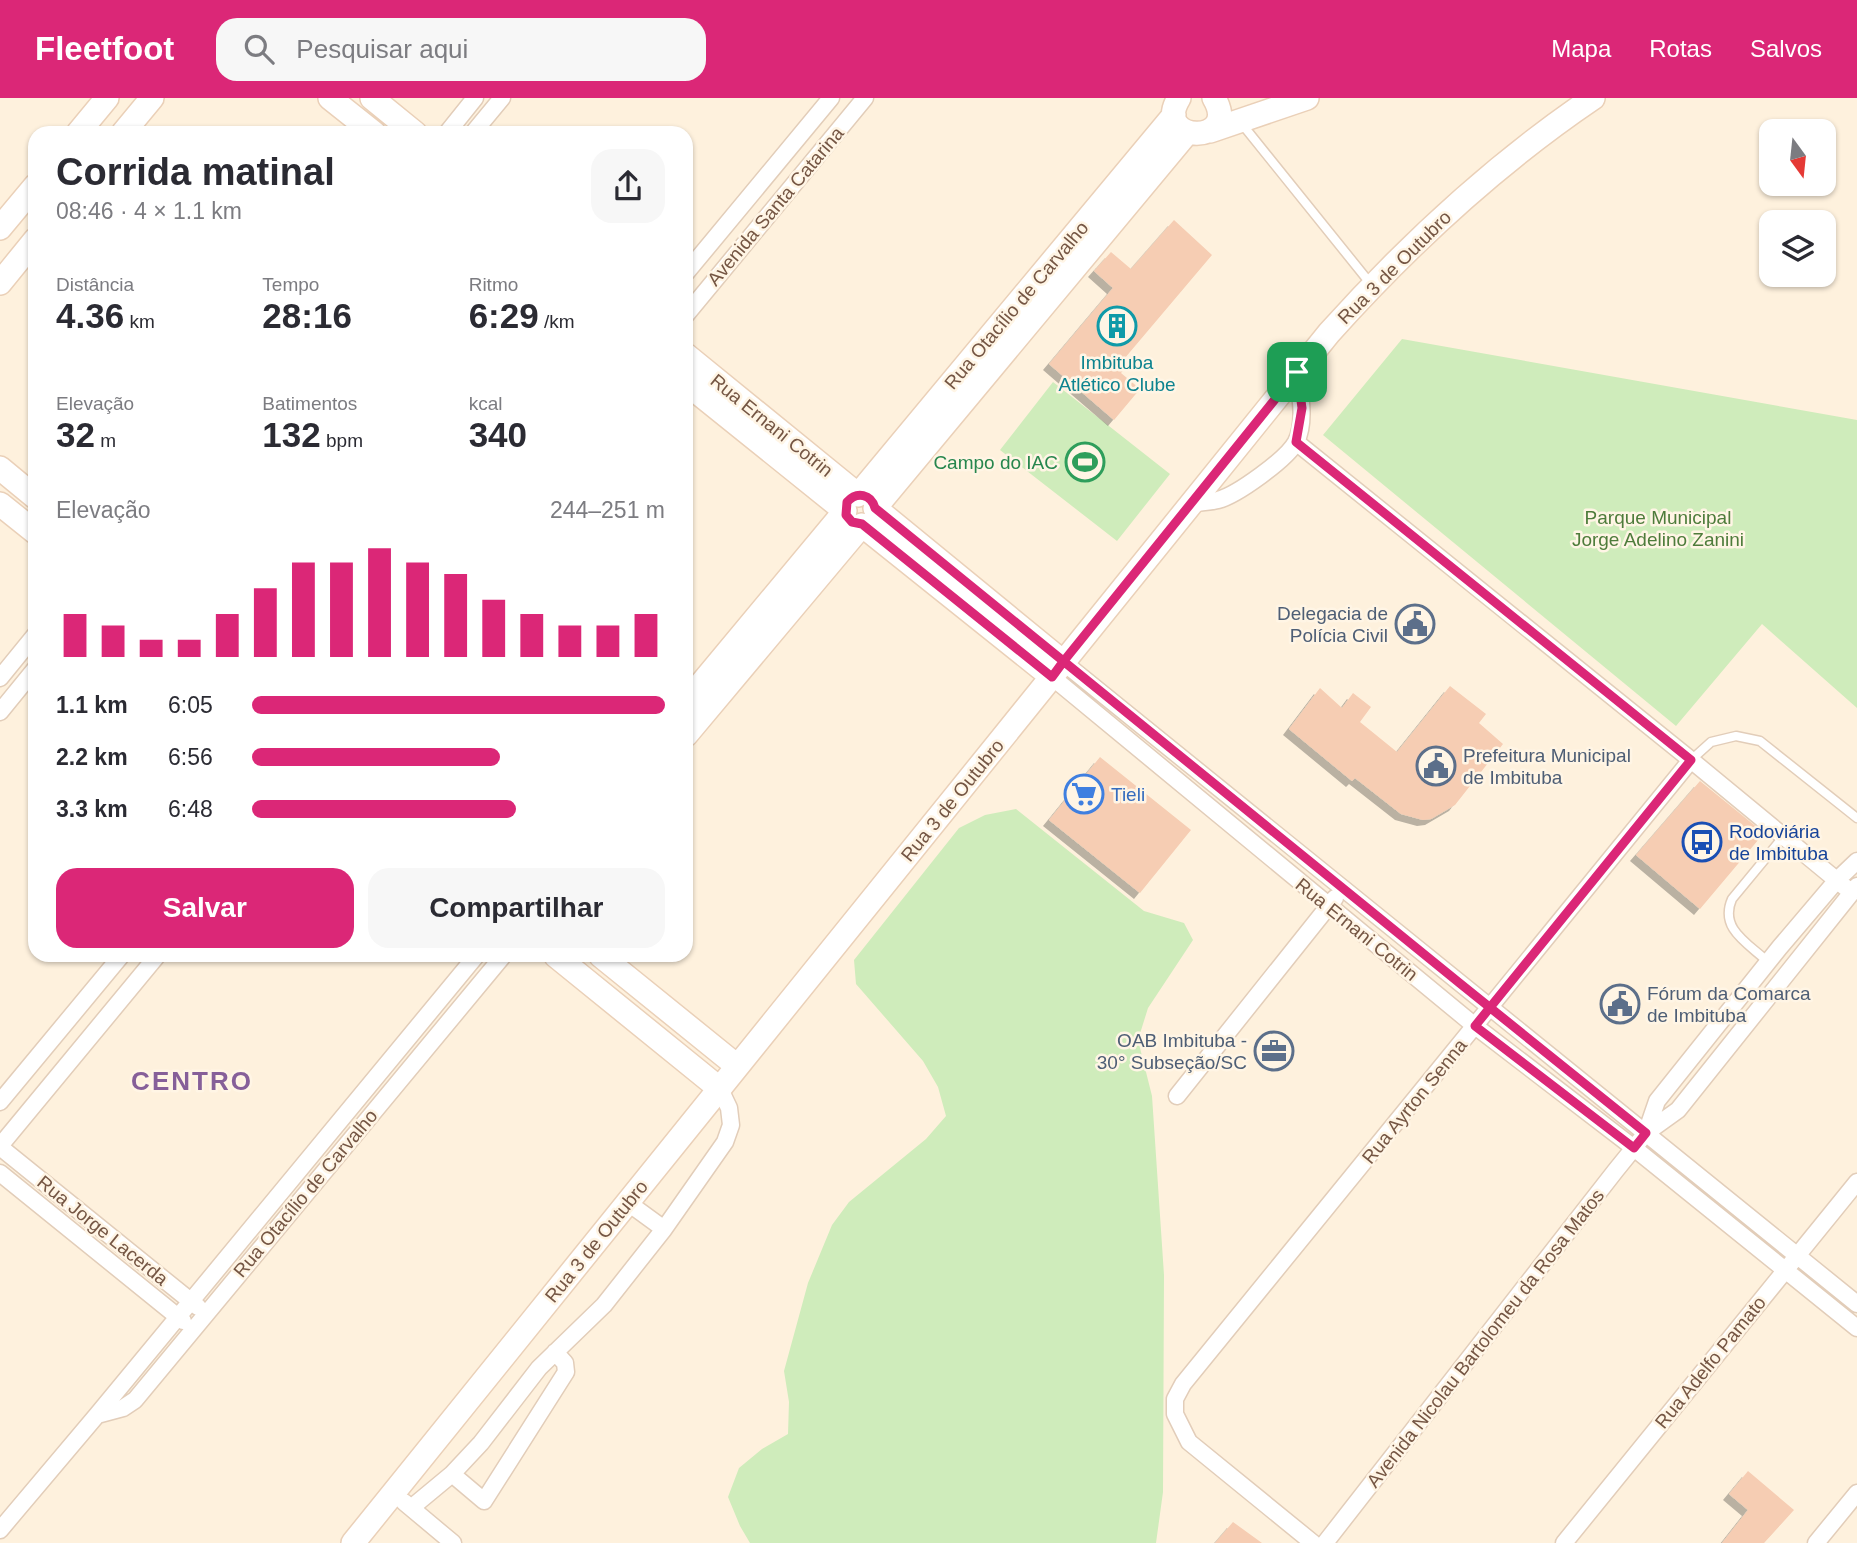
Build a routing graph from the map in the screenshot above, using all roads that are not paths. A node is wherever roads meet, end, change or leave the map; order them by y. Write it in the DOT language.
graph roads {
  1 [pos="107,98"];
  2 [pos="152,98"];
  3 [pos="330,98"];
  4 [pos="475,98"];
  5 [pos="502,98"];
  6 [pos="831,98"];
  7 [pos="865,98"];
  8 [pos="1217,98"];
  9 [pos="1307,98"];
  10 [pos="1593,98"];
  11 [pos="373,99"];
  12 [pos="1181,113"];
  13 [pos="1240,122"];
  14 [pos="84,126"];
  15 [pos="129,126"];
  16 [pos="366,126"];
  17 [pos="406,126"];
  18 [pos="453,126"];
  19 [pos="479,126"];
  20 [pos="28,194"];
  21 [pos="0,228"];
  22 [pos="28,249"];
  23 [pos="693,265"];
  24 [pos="0,283"];
  25 [pos="1372,285"];
  26 [pos="693,306"];
  27 [pos="693,364"];
  28 [pos="1297,372"];
  29 [pos="693,386"];
  30 [pos="718,395"];
  31 [pos="1296,442"];
  32 [pos="0,468"];
  33 [pos="28,491"];
  34 [pos="1191,503"];
  35 [pos="0,504"];
  36 [pos="860,510"];
  37 [pos="28,526"];
  38 [pos="749,643"];
  39 [pos="28,644"];
  40 [pos="1058,670"];
  41 [pos="0,678"];
  42 [pos="28,678"];
  43 [pos="693,695"];
  44 [pos="0,712"];
  45 [pos="693,725"];
  46 [pos="1691,760"];
  47 [pos="1237,803"];
  48 [pos="1857,818"];
  49 [pos="1224,819"];
  50 [pos="1784,836"];
  51 [pos="1857,861"];
  52 [pos="1837,880"];
  53 [pos="1854,889"];
  54 [pos="1343,890"];
  55 [pos="1329,905"];
  56 [pos="116,962"];
  57 [pos="152,962"];
  58 [pos="470,962"];
  59 [pos="498,962"];
  60 [pos="563,962"];
  61 [pos="608,962"];
  62 [pos="1768,962"];
  63 [pos="457,978"];
  64 [pos="98,984"];
  65 [pos="642,989"];
  66 [pos="473,991"];
  67 [pos="119,1002"];
  68 [pos="1490,1008"];
  69 [pos="625,1012"];
  70 [pos="1475,1026"];
  71 [pos="737,1066"];
  72 [pos="29,1067"];
  73 [pos="50,1085"];
  74 [pos="720,1088"];
  75 [pos="1177,1096"];
  76 [pos="355,1100"];
  77 [pos="0,1102"];
  78 [pos="371,1114"];
  79 [pos="1646,1133"];
  80 [pos="320,1143"];
  81 [pos="0,1146"];
  82 [pos="1634,1148"];
  83 [pos="336,1156"];
  84 [pos="0,1172"];
  85 [pos="1857,1182"];
  86 [pos="627,1202"];
  87 [pos="664,1229"];
  88 [pos="1797,1255"];
  89 [pos="1784,1270"];
  90 [pos="190,1300"];
  91 [pos="1857,1304"];
  92 [pos="206,1312"];
  93 [pos="177,1316"];
  94 [pos="1857,1328"];
  95 [pos="192,1329"];
  96 [pos="555,1352"];
  97 [pos="97,1415"];
  98 [pos="452,1474"];
  99 [pos="393,1493"];
  100 [pos="1857,1493"];
  101 [pos="411,1508"];
  102 [pos="0,1530"];
  103 [pos="353,1543"];
  104 [pos="453,1543"];
  105 [pos="1313,1543"];
  106 [pos="1325,1543"];
  107 [pos="1564,1543"];
  108 [pos="1816,1543"];
  1 -- 14 [label="street"];
  2 -- 15 [label="street"];
  3 -- 16 [label="street"];
  4 -- 18 [label="street"];
  5 -- 19 [label="street"];
  6 -- 23 [label="street, Avenida Santa Catarina"];
  7 -- 26 [label="street, Avenida Santa Catarina"];
  8 -- 12 [label="street"];
  9 -- 13 [label="street"];
  10 -- 25 [label="street, Rua 3 de Outubro"];
  11 -- 16 [label="street"];
  11 -- 17 [label="street"];
  12 -- 13 [label="street"];
  12 -- 36 [label="street, Rua Otacílio de Carvalho"];
  13 -- 25 [label="lane"];
  20 -- 21 [label="street"];
  22 -- 24 [label="street"];
  25 -- 28 [label="street, Rua 3 de Outubro"];
  27 -- 30 [label="street, Rua Ernani Cotrin"];
  28 -- 31 [label="street"];
  28 -- 34 [label="street, Rua 3 de Outubro"];
  29 -- 30 [label="street, Rua Ernani Cotrin"];
  30 -- 36 [label="street, Rua Ernani Cotrin"];
  31 -- 34 [label="street"];
  31 -- 46 [label="street"];
  32 -- 33 [label="street"];
  34 -- 40 [label="street, Rua 3 de Outubro"];
  35 -- 37 [label="street"];
  36 -- 38 [label="street, Rua Otacílio de Carvalho"];
  36 -- 40 [label="street, Rua Ernani Cotrin"];
  38 -- 43 [label="street, Rua Otacílio de Carvalho"];
  38 -- 45 [label="street, Rua Otacílio de Carvalho"];
  39 -- 41 [label="street"];
  40 -- 47 [label="street, Rua Ernani Cotrin"];
  40 -- 49 [label="street, Rua Ernani Cotrin"];
  40 -- 71 [label="street, Rua 3 de Outubro"];
  42 -- 44 [label="street"];
  46 -- 48 [label="lane"];
  46 -- 50 [label="street"];
  46 -- 68 [label="street, Rua Ayrton Senna"];
  47 -- 49 [label="street"];
  47 -- 54 [label="street, Rua Ernani Cotrin"];
  49 -- 55 [label="street, Rua Ernani Cotrin"];
  50 -- 52 [label="street"];
  50 -- 62 [label="lane"];
  51 -- 52 [label="street, Avenida Nicolau Bartolomeu da Rosa Matos"];
  52 -- 53 [label="street"];
  52 -- 62 [label="street, Avenida Nicolau Bartolomeu da Rosa Matos"];
  53 -- 79 [label="street, Avenida Nicolau Bartolomeu da Rosa Matos"];
  54 -- 55 [label="street"];
  54 -- 68 [label="street, Rua Ernani Cotrin"];
  55 -- 70 [label="street, Rua Ernani Cotrin"];
  55 -- 75 [label="street"];
  56 -- 64 [label="street"];
  57 -- 67 [label="street"];
  58 -- 63 [label="street, Rua Otacílio de Carvalho"];
  59 -- 66 [label="street, Rua Otacílio de Carvalho"];
  60 -- 69 [label="street"];
  61 -- 65 [label="street"];
  62 -- 79 [label="street, Avenida Nicolau Bartolomeu da Rosa Matos"];
  63 -- 66 [label="street"];
  63 -- 76 [label="street, Rua Otacílio de Carvalho"];
  64 -- 67 [label="street"];
  64 -- 72 [label="street"];
  65 -- 69 [label="street"];
  65 -- 71 [label="street"];
  66 -- 78 [label="street, Rua Otacílio de Carvalho"];
  67 -- 73 [label="street"];
  68 -- 70 [label="street, Rua Ayrton Senna"];
  68 -- 79 [label="street, Rua Ernani Cotrin"];
  69 -- 74 [label="street"];
  70 -- 82 [label="street, Rua Ernani Cotrin"];
  70 -- 105 [label="street, Rua Ayrton Senna"];
  71 -- 74 [label="street, Rua 3 de Outubro"];
  72 -- 73 [label="street"];
  72 -- 77 [label="street"];
  73 -- 81 [label="street"];
  74 -- 86 [label="street, Rua 3 de Outubro"];
  74 -- 87 [label="street"];
  76 -- 78 [label="street"];
  76 -- 80 [label="street, Rua Otacílio de Carvalho"];
  78 -- 83 [label="street, Rua Otacílio de Carvalho"];
  79 -- 82 [label="street, Avenida Nicolau Bartolomeu da Rosa Matos"];
  79 -- 88 [label="street, Rua Ernani Cotrin"];
  80 -- 83 [label="street"];
  80 -- 90 [label="street, Rua Otacílio de Carvalho"];
  81 -- 90 [label="street, Rua Jorge Lacerda"];
  82 -- 89 [label="street, Rua Ernani Cotrin"];
  82 -- 106 [label="street, Avenida Nicolau Bartolomeu da Rosa Matos"];
  83 -- 92 [label="street, Rua Otacílio de Carvalho"];
  84 -- 93 [label="street, Rua Jorge Lacerda"];
  85 -- 88 [label="street, Rua Adelfo Pamato"];
  86 -- 87 [label="street"];
  86 -- 99 [label="street, Rua 3 de Outubro"];
  87 -- 96 [label="street"];
  88 -- 89 [label="street, Rua Adelfo Pamato"];
  88 -- 91 [label="street, Rua Ernani Cotrin"];
  89 -- 94 [label="street, Rua Ernani Cotrin"];
  89 -- 107 [label="street, Rua Adelfo Pamato"];
  90 -- 92 [label="street, Rua Jorge Lacerda"];
  90 -- 93 [label="street, Rua Otacílio de Carvalho"];
  92 -- 95 [label="street, Rua Otacílio de Carvalho"];
  93 -- 95 [label="street, Rua Jorge Lacerda"];
  93 -- 97 [label="street, Rua Otacílio de Carvalho"];
  95 -- 97 [label="street, Rua Otacílio de Carvalho"];
  96 -- 98 [label="street"];
  96 -- 98 [label="street"];
  97 -- 102 [label="street, Rua Otacílio de Carvalho"];
  98 -- 101 [label="street"];
  99 -- 101 [label="street"];
  99 -- 103 [label="street, Rua 3 de Outubro"];
  100 -- 108 [label="street"];
  101 -- 104 [label="street"];
}
